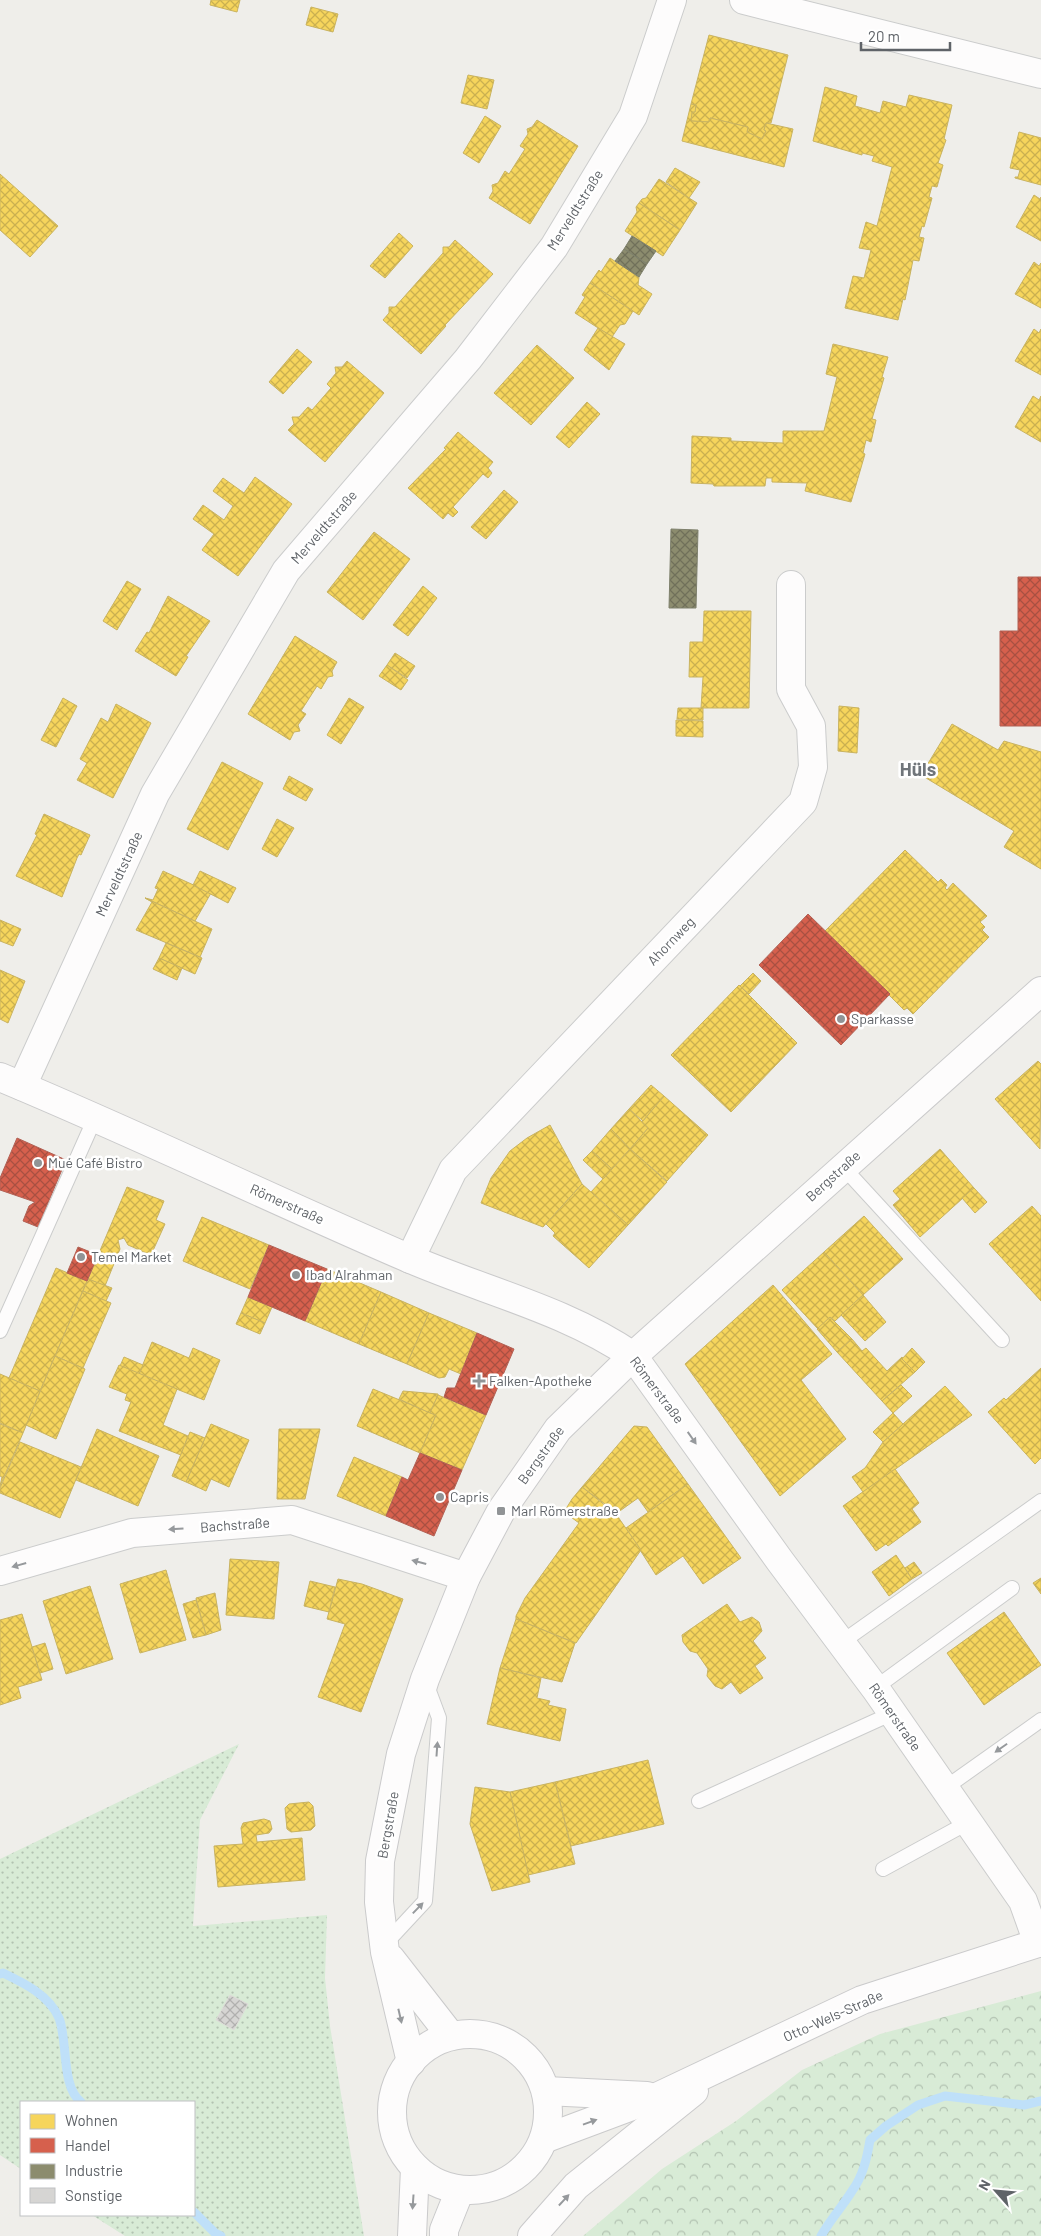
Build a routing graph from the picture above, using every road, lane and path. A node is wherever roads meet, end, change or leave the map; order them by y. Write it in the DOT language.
graph roads {
  1 [pos="672,0"];
  2 [pos="744,0"];
  3 [pos="1041,74"];
  4 [pos="791,585"];
  5 [pos="1041,991"];
  6 [pos="11,1081"];
  7 [pos="95,1118"];
  8 [pos="843,1167"];
  9 [pos="410,1259"];
  10 [pos="0,1331"];
  11 [pos="1002,1340"];
  12 [pos="633,1356"];
  13 [pos="1041,1501"];
  14 [pos="0,1571"];
  15 [pos="466,1577"];
  16 [pos="1012,1588"];
  17 [pos="842,1642"];
  18 [pos="425,1679"];
  19 [pos="875,1688"];
  20 [pos="893,1713"];
  21 [pos="1041,1720"];
  22 [pos="945,1788"];
  23 [pos="699,1801"];
  24 [pos="969,1822"];
  25 [pos="883,1869"];
  26 [pos="1040,1942"];
  27 [pos="385,1948"];
  28 [pos="452,2036"];
  29 [pos="411,2062"];
  30 [pos="727,2065"];
  31 [pos="546,2091"];
  32 [pos="659,2096"];
  33 [pos="544,2139"];
  34 [pos="415,2168"];
  35 [pos="460,2190"];
  36 [pos="412,2236"];
  37 [pos="444,2236"];
  38 [pos="532,2236"];
  1 -- 6 [label="main road, Merveldtstraße"];
  2 -- 3 [label="main road"];
  4 -- 9 [label="main road, Ahornweg"];
  5 -- 8 [label="main road, Bergstraße"];
  6 -- 7 [label="main road, Römerstraße"];
  7 -- 9 [label="main road, Römerstraße"];
  7 -- 10 [label="lane"];
  8 -- 11 [label="lane"];
  8 -- 12 [label="main road, Bergstraße"];
  9 -- 12 [label="main road, Römerstraße"];
  12 -- 15 [label="main road, Bergstraße"];
  12 -- 17 [label="main road, Römerstraße, one-way"];
  13 -- 17 [label="lane"];
  15 -- 14 [label="main road, Bachstraße, one-way"];
  15 -- 18 [label="main road, Bergstraße"];
  16 -- 19 [label="lane"];
  17 -- 19 [label="main road, Römerstraße"];
  18 -- 27 [label="main road, Bergstraße"];
  27 -- 18 [label="lane, one-way"];
  19 -- 20 [label="main road, Römerstraße"];
  20 -- 22 [label="main road, Römerstraße"];
  20 -- 23 [label="lane"];
  21 -- 22 [label="lane, one-way"];
  22 -- 24 [label="main road, Römerstraße"];
  24 -- 25 [label="lane"];
  24 -- 26 [label="main road, Römerstraße"];
  26 -- 30 [label="main road, Otto-Wels-Straße"];
  27 -- 28 [label="main road"];
  27 -- 29 [label="main road, Bergstraße, one-way"];
  28 -- 29 [label="main road"];
  28 -- 31 [label="main road"];
  29 -- 34 [label="main road"];
  30 -- 32 [label="main road, Otto-Wels-Straße"];
  38 -- 30 [label="main road, one-way"];
  31 -- 32 [label="main road, Otto-Wels-Straße"];
  31 -- 33 [label="main road"];
  33 -- 32 [label="main road, Otto-Wels-Straße, one-way"];
  33 -- 35 [label="main road"];
  34 -- 35 [label="main road"];
  34 -- 36 [label="main road, one-way"];
  35 -- 37 [label="main road"];
}
